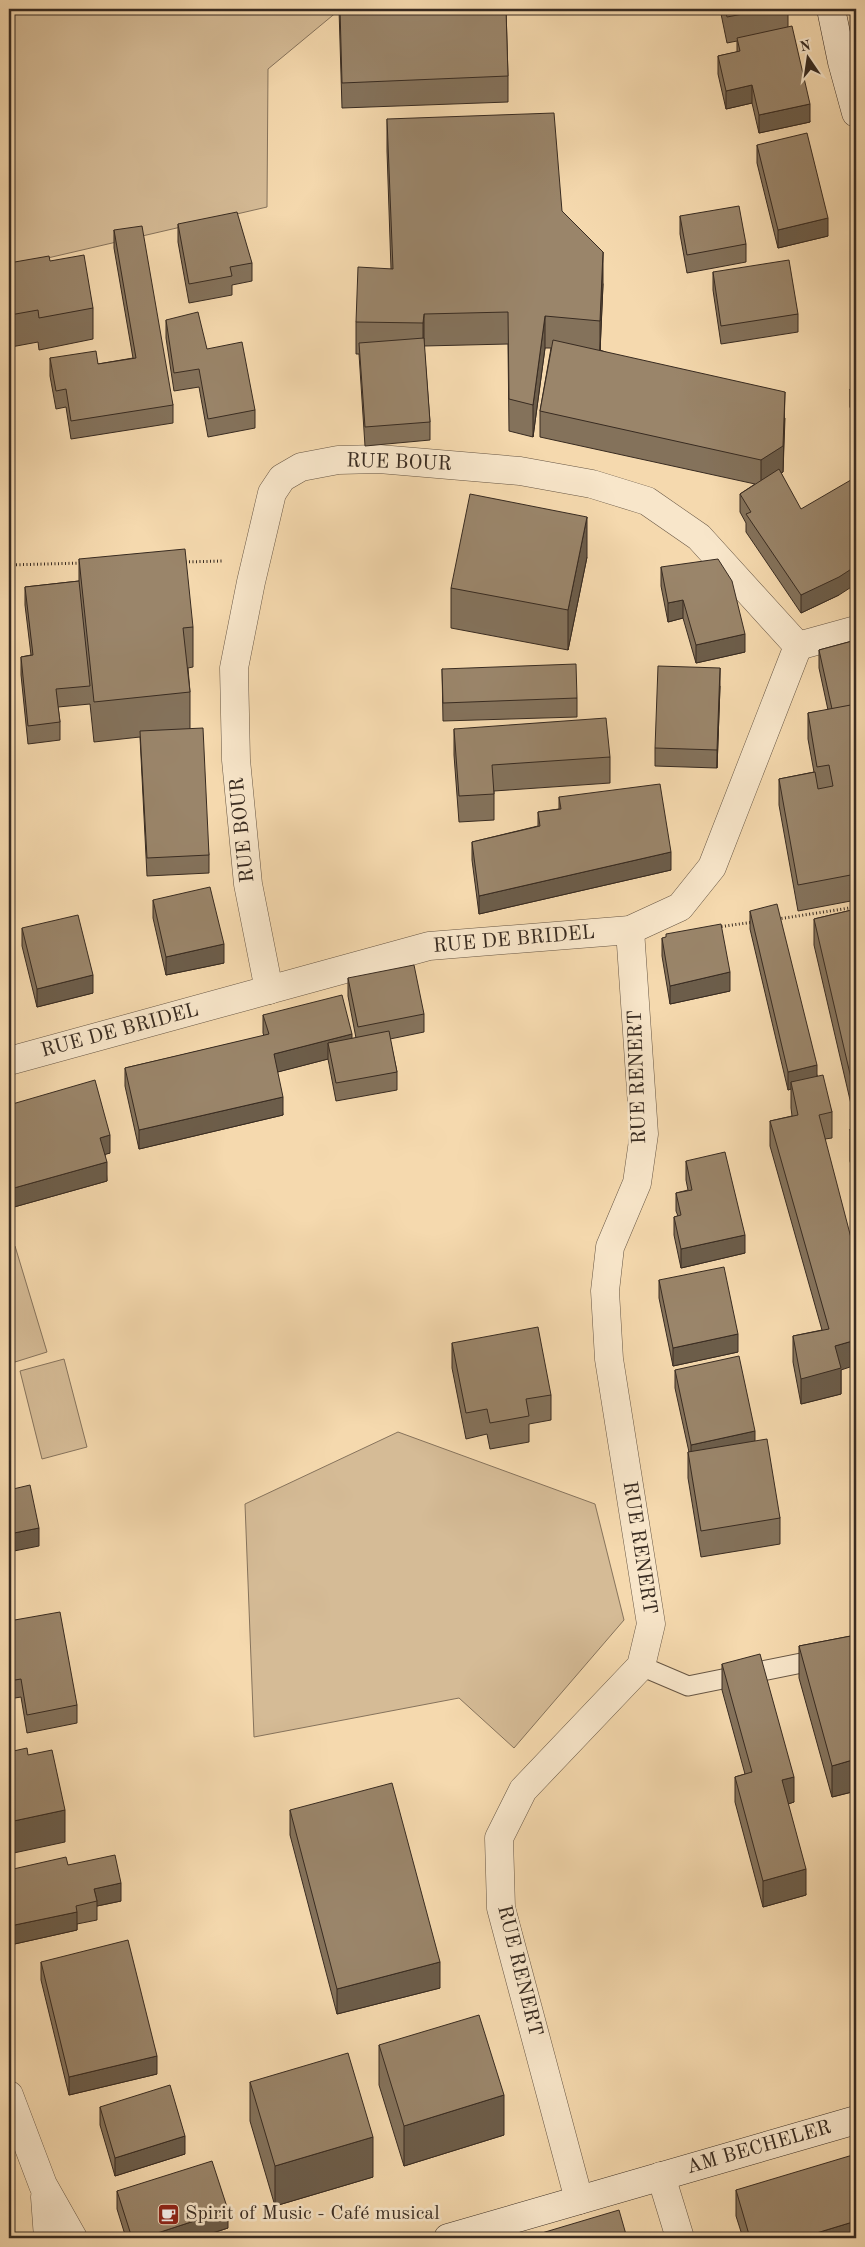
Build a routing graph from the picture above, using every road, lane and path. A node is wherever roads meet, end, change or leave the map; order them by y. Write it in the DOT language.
graph roads {
  1 [pos="831,9"];
  2 [pos="856,113"];
  3 [pos="227,561"];
  4 [pos="178,562"];
  5 [pos="89,563"];
  6 [pos="9,565"];
  7 [pos="856,630"];
  8 [pos="798,646"];
  9 [pos="856,908"];
  10 [pos="771,920"];
  11 [pos="761,921"];
  12 [pos="714,928"];
  13 [pos="630,930"];
  14 [pos="269,990"];
  15 [pos="9,1062"];
  16 [pos="856,1652"];
  17 [pos="641,1666"];
  18 [pos="9,2095"];
  19 [pos="856,2120"];
  20 [pos="661,2176"];
  21 [pos="44,2185"];
  22 [pos="579,2200"];
  23 [pos="48,2238"];
  24 [pos="73,2238"];
  25 [pos="448,2238"];
  26 [pos="680,2238"];
  1 -- 2 [label="street"];
  3 -- 4 [label="path"];
  5 -- 6 [label="path"];
  7 -- 8 [label="street"];
  8 -- 13 [label="street, RUE DE BRIDEL"];
  8 -- 14 [label="street, RUE BOUR"];
  9 -- 10 [label="path"];
  11 -- 12 [label="path"];
  13 -- 14 [label="street, RUE DE BRIDEL"];
  13 -- 17 [label="street, RUE RENERT"];
  14 -- 15 [label="street, RUE DE BRIDEL"];
  16 -- 17 [label="lane"];
  17 -- 22 [label="street, RUE RENERT"];
  18 -- 21 [label="street"];
  19 -- 20 [label="street, AM BECHELER"];
  20 -- 22 [label="street, AM BECHELER"];
  20 -- 26 [label="street, AM BECHELER"];
  21 -- 23 [label="street"];
  21 -- 24 [label="street"];
  22 -- 25 [label="street, AM BECHELER"];
}
